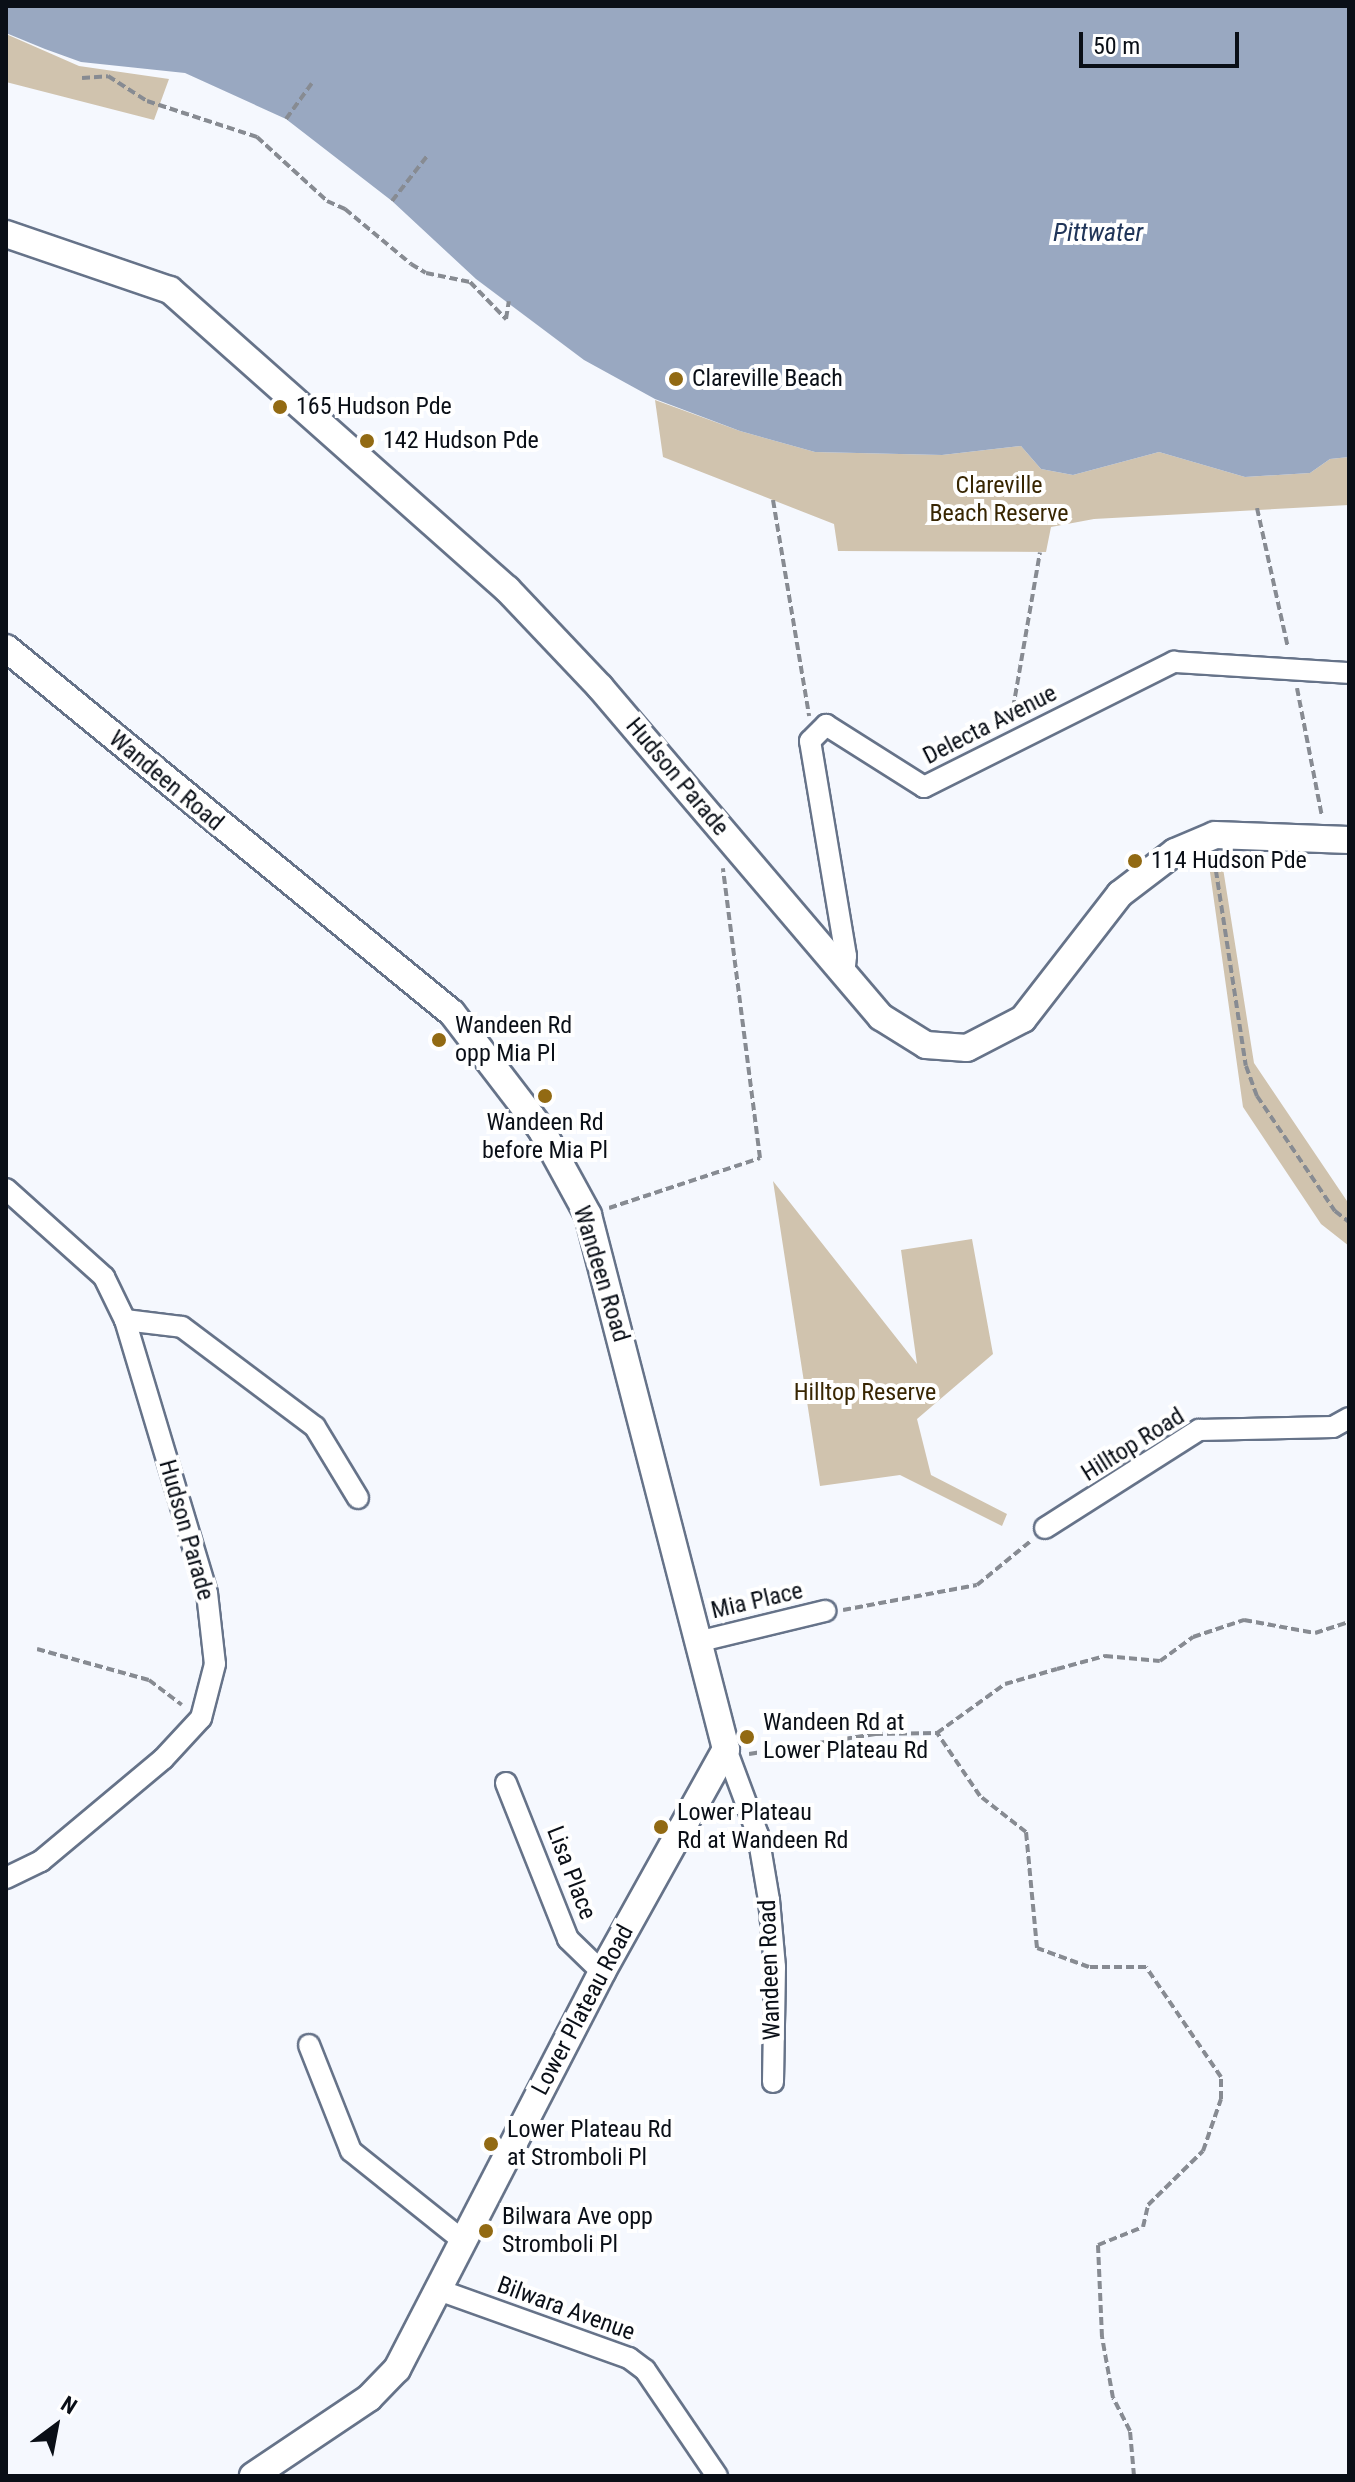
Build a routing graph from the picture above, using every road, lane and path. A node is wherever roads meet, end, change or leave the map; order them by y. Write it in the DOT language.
graph roads {
  1 [pos="82,78"];
  2 [pos="312,83"];
  3 [pos="286,119"];
  4 [pos="428,155"];
  5 [pos="392,201"];
  6 [pos="6,234"];
  7 [pos="509,301"];
  8 [pos="773,500"];
  9 [pos="1040,552"];
  10 [pos="6,648"];
  11 [pos="1349,673"];
  12 [pos="820,730"];
  13 [pos="1007,746"];
  14 [pos="718,825"];
  15 [pos="1215,835"];
  16 [pos="1349,840"];
  17 [pos="844,975"];
  18 [pos="6,1189"];
  19 [pos="588,1215"];
  20 [pos="1349,1222"];
  21 [pos="125,1320"];
  22 [pos="1349,1418"];
  23 [pos="358,1498"];
  24 [pos="1045,1528"];
  25 [pos="825,1611"];
  26 [pos="1349,1622"];
  27 [pos="701,1641"];
  28 [pos="37,1649"];
  29 [pos="200,1719"];
  30 [pos="937,1733"];
  31 [pos="728,1754"];
  32 [pos="506,1783"];
  33 [pos="6,1878"];
  34 [pos="602,1972"];
  35 [pos="309,2045"];
  36 [pos="773,2082"];
  37 [pos="461,2239"];
  38 [pos="436,2289"];
  39 [pos="253,2476"];
  40 [pos="717,2476"];
  41 [pos="1134,2476"];
  1 -- 7 [label="path"];
  2 -- 3 [label="path"];
  4 -- 5 [label="path"];
  6 -- 14 [label="street, Hudson Parade"];
  8 -- 12 [label="path"];
  9 -- 13 [label="path"];
  10 -- 19 [label="street, Wandeen Road"];
  11 -- 13 [label="street, Delecta Avenue"];
  12 -- 13 [label="street, Delecta Avenue"];
  12 -- 17 [label="street"];
  14 -- 17 [label="street, Hudson Parade"];
  14 -- 19 [label="path"];
  15 -- 16 [label="street, Hudson Parade"];
  15 -- 17 [label="street, Hudson Parade"];
  15 -- 20 [label="path"];
  18 -- 21 [label="street, Hudson Parade"];
  19 -- 27 [label="street, Wandeen Road"];
  21 -- 23 [label="street"];
  21 -- 29 [label="street, Hudson Parade"];
  22 -- 24 [label="street, Hilltop Road"];
  24 -- 25 [label="path"];
  25 -- 27 [label="street, Mia Place"];
  26 -- 30 [label="path"];
  27 -- 31 [label="street, Wandeen Road"];
  28 -- 29 [label="path"];
  29 -- 33 [label="street"];
  30 -- 31 [label="path"];
  30 -- 41 [label="path"];
  31 -- 34 [label="street, Lower Plateau Road"];
  31 -- 36 [label="street, Wandeen Road"];
  32 -- 34 [label="street, Lisa Place"];
  34 -- 37 [label="street, Lower Plateau Road"];
  35 -- 37 [label="street"];
  37 -- 38 [label="street, Lower Plateau Road"];
  38 -- 39 [label="street, Lower Plateau Road"];
  38 -- 40 [label="street, Bilwara Avenue"];
}
